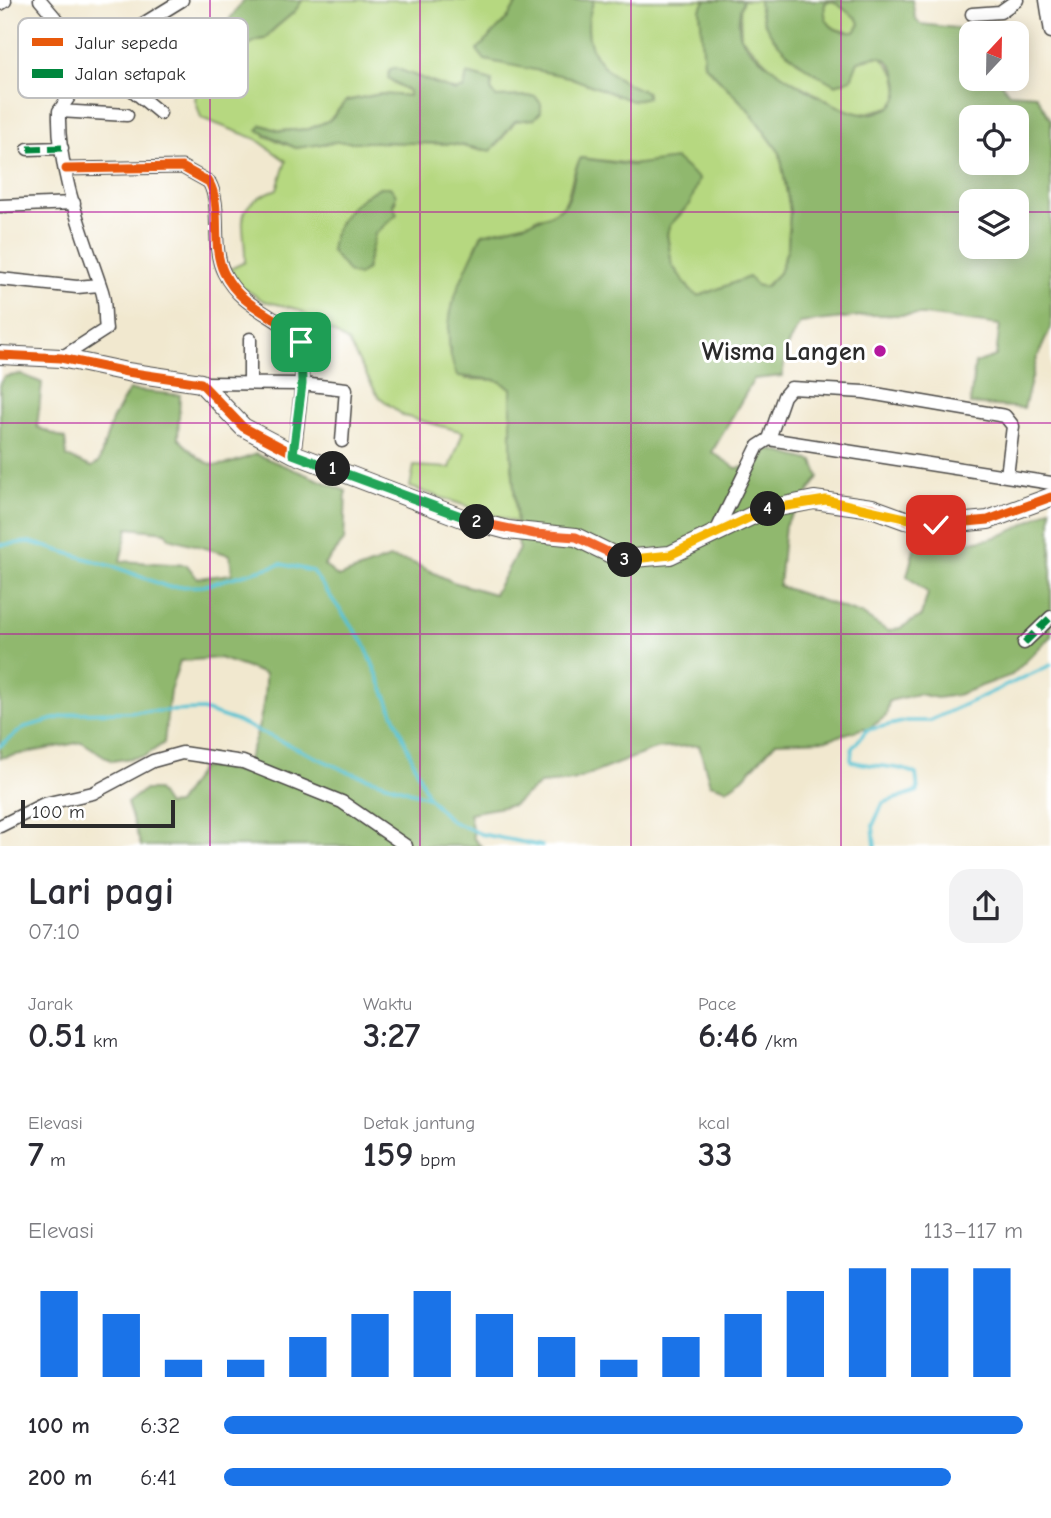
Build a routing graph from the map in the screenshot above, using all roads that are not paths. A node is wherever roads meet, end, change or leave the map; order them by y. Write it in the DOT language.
graph roads {
  1 [pos="40,0"];
  2 [pos="182,0"];
  3 [pos="1017,0"];
  4 [pos="1046,0"];
  5 [pos="972,14"];
  6 [pos="54,18"];
  7 [pos="153,18"];
  8 [pos="1051,32"];
  9 [pos="68,98"];
  10 [pos="142,98"];
  11 [pos="59,111"];
  12 [pos="160,113"];
  13 [pos="127,114"];
  14 [pos="27,149"];
  15 [pos="62,149"];
  16 [pos="66,169"];
  17 [pos="74,203"];
  18 [pos="0,206"];
  19 [pos="0,279"];
  20 [pos="99,285"];
  21 [pos="250,339"];
  22 [pos="0,355"];
  23 [pos="61,358"];
  24 [pos="201,383"];
  25 [pos="250,383"];
  26 [pos="302,384"];
  27 [pos="769,439"];
  28 [pos="342,442"];
  29 [pos="293,454"];
  30 [pos="1007,476"];
  31 [pos="1051,483"];
  32 [pos="1051,497"];
  33 [pos="715,534"];
  34 [pos="1051,617"];
  35 [pos="1024,643"];
  36 [pos="0,826"];
  37 [pos="405,846"];
  1 -- 6 [label="street"];
  2 -- 7 [label="street"];
  3 -- 5 [label="street"];
  4 -- 8 [label="street"];
  9 -- 11 [label="street"];
  10 -- 12 [label="street"];
  11 -- 13 [label="street"];
  11 -- 15 [label="street"];
  14 -- 15 [label="street"];
  15 -- 16 [label="street"];
  16 -- 17 [label="street"];
  16 -- 26 [label="street"];
  17 -- 18 [label="street"];
  17 -- 20 [label="street"];
  19 -- 20 [label="street"];
  20 -- 23 [label="street"];
  21 -- 25 [label="street"];
  22 -- 23 [label="street"];
  23 -- 24 [label="street"];
  24 -- 25 [label="street"];
  24 -- 29 [label="street"];
  25 -- 26 [label="street"];
  26 -- 28 [label="street"];
  26 -- 29 [label="street"];
  27 -- 30 [label="street"];
  27 -- 30 [label="street"];
  27 -- 33 [label="street"];
  29 -- 33 [label="street"];
  30 -- 31 [label="street"];
  32 -- 33 [label="street"];
  34 -- 35 [label="street"];
  36 -- 37 [label="street"];
}
